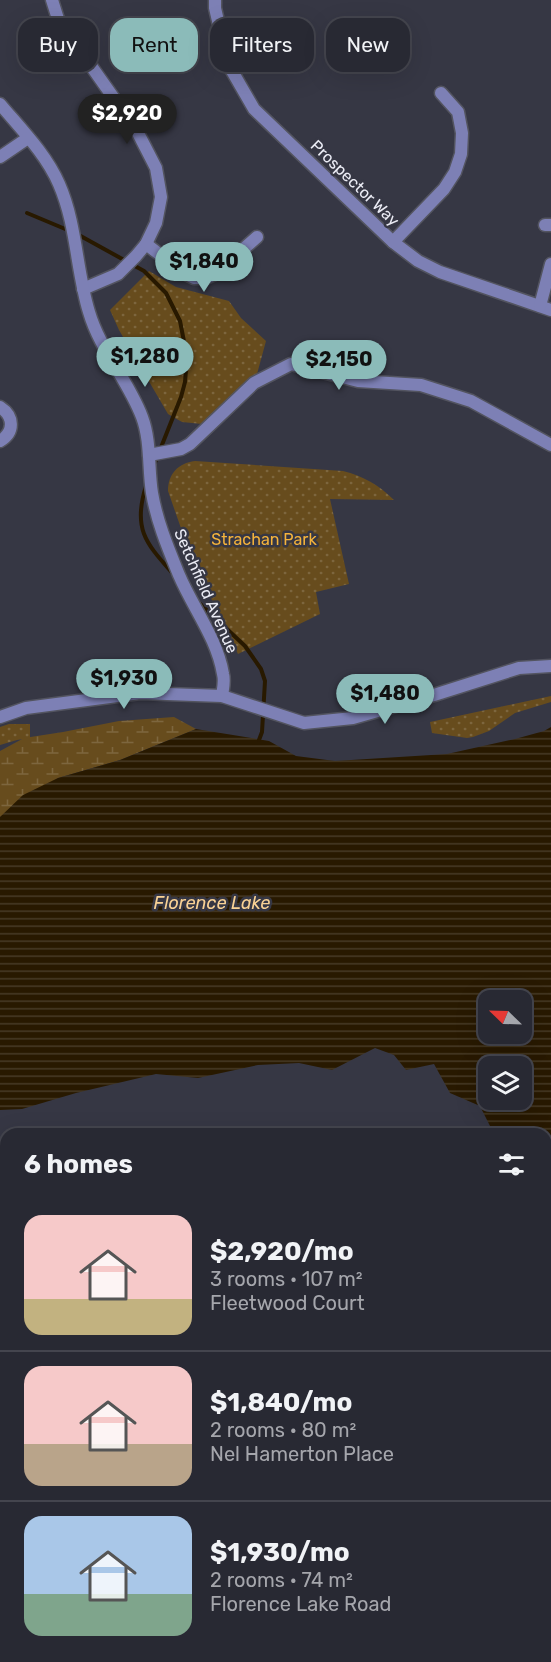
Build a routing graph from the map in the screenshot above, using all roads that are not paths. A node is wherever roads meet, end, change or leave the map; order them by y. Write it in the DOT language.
graph roads {
  1 [pos="52,0"];
  2 [pos="215,0"];
  3 [pos="441,93"];
  4 [pos="0,104"];
  5 [pos="28,138"];
  6 [pos="0,157"];
  7 [pos="257,237"];
  8 [pos="393,242"];
  9 [pos="146,244"];
  10 [pos="551,264"];
  11 [pos="83,289"];
  12 [pos="546,308"];
  13 [pos="0,407"];
  14 [pos="0,441"];
  15 [pos="551,445"];
  16 [pos="149,455"];
  17 [pos="551,666"];
  18 [pos="222,696"];
  19 [pos="0,717"];
  1 -- 9 [label="street"];
  2 -- 8 [label="street, Prospector Way"];
  3 -- 8 [label="street"];
  4 -- 5 [label="street, Setchfield Avenue"];
  5 -- 6 [label="street"];
  5 -- 11 [label="street, Setchfield Avenue"];
  7 -- 9 [label="street"];
  8 -- 12 [label="street, Prospector Way"];
  9 -- 11 [label="street"];
  10 -- 12 [label="street"];
  11 -- 16 [label="street, Setchfield Avenue"];
  13 -- 14 [label="street"];
  15 -- 16 [label="street"];
  16 -- 18 [label="street, Setchfield Avenue"];
  17 -- 18 [label="street"];
  18 -- 19 [label="street"];
}
